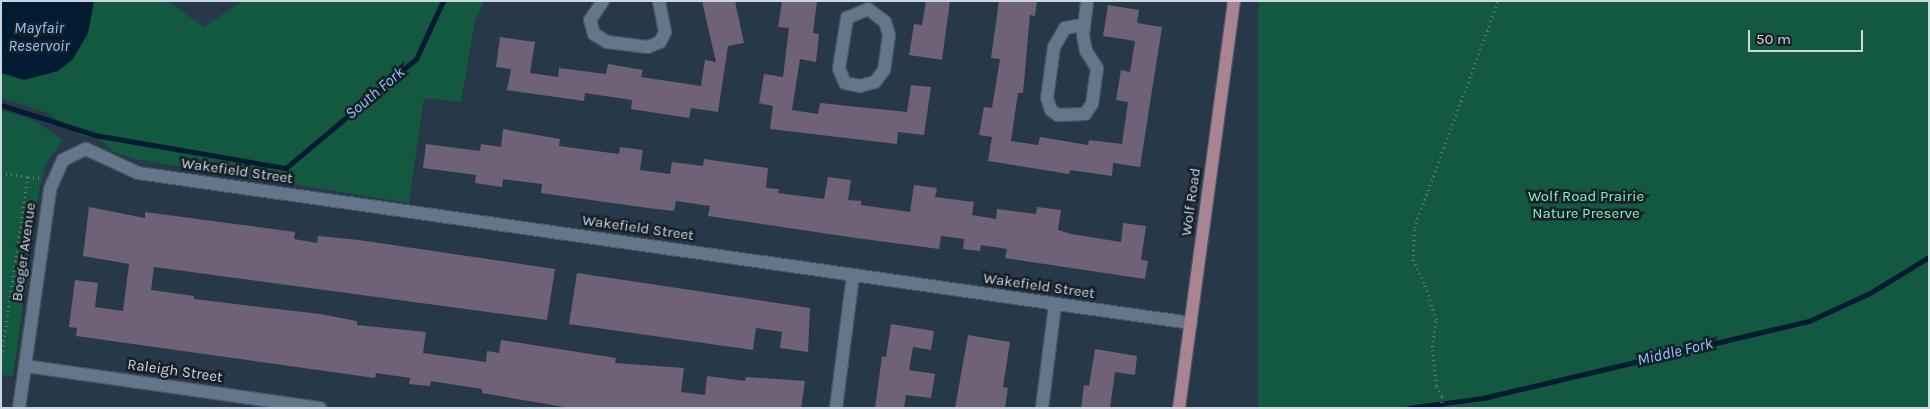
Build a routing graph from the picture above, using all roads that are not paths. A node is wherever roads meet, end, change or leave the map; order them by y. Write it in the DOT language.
graph roads {
  1 [pos="603,1"];
  2 [pos="659,1"];
  3 [pos="1087,1"];
  4 [pos="1234,1"];
  5 [pos="868,5"];
  6 [pos="1083,25"];
  7 [pos="86,149"];
  8 [pos="853,276"];
  9 [pos="1056,305"];
  10 [pos="1191,324"];
  11 [pos="25,366"];
  12 [pos="19,408"];
  13 [pos="320,408"];
  14 [pos="836,408"];
  15 [pos="1042,408"];
  16 [pos="1179,408"];
  1 -- 2 [label="street"];
  3 -- 6 [label="street"];
  4 -- 10 [label="main road, Wolf Road"];
  5 -- 5 [label="street"];
  6 -- 6 [label="street"];
  7 -- 8 [label="street, Wakefield Street"];
  7 -- 11 [label="street, Boeger Avenue"];
  8 -- 9 [label="street, Wakefield Street"];
  8 -- 14 [label="street"];
  9 -- 10 [label="street, Wakefield Street"];
  9 -- 15 [label="street"];
  10 -- 16 [label="main road, Wolf Road"];
  11 -- 12 [label="street, Boeger Avenue"];
  11 -- 13 [label="street, Raleigh Street"];
}
